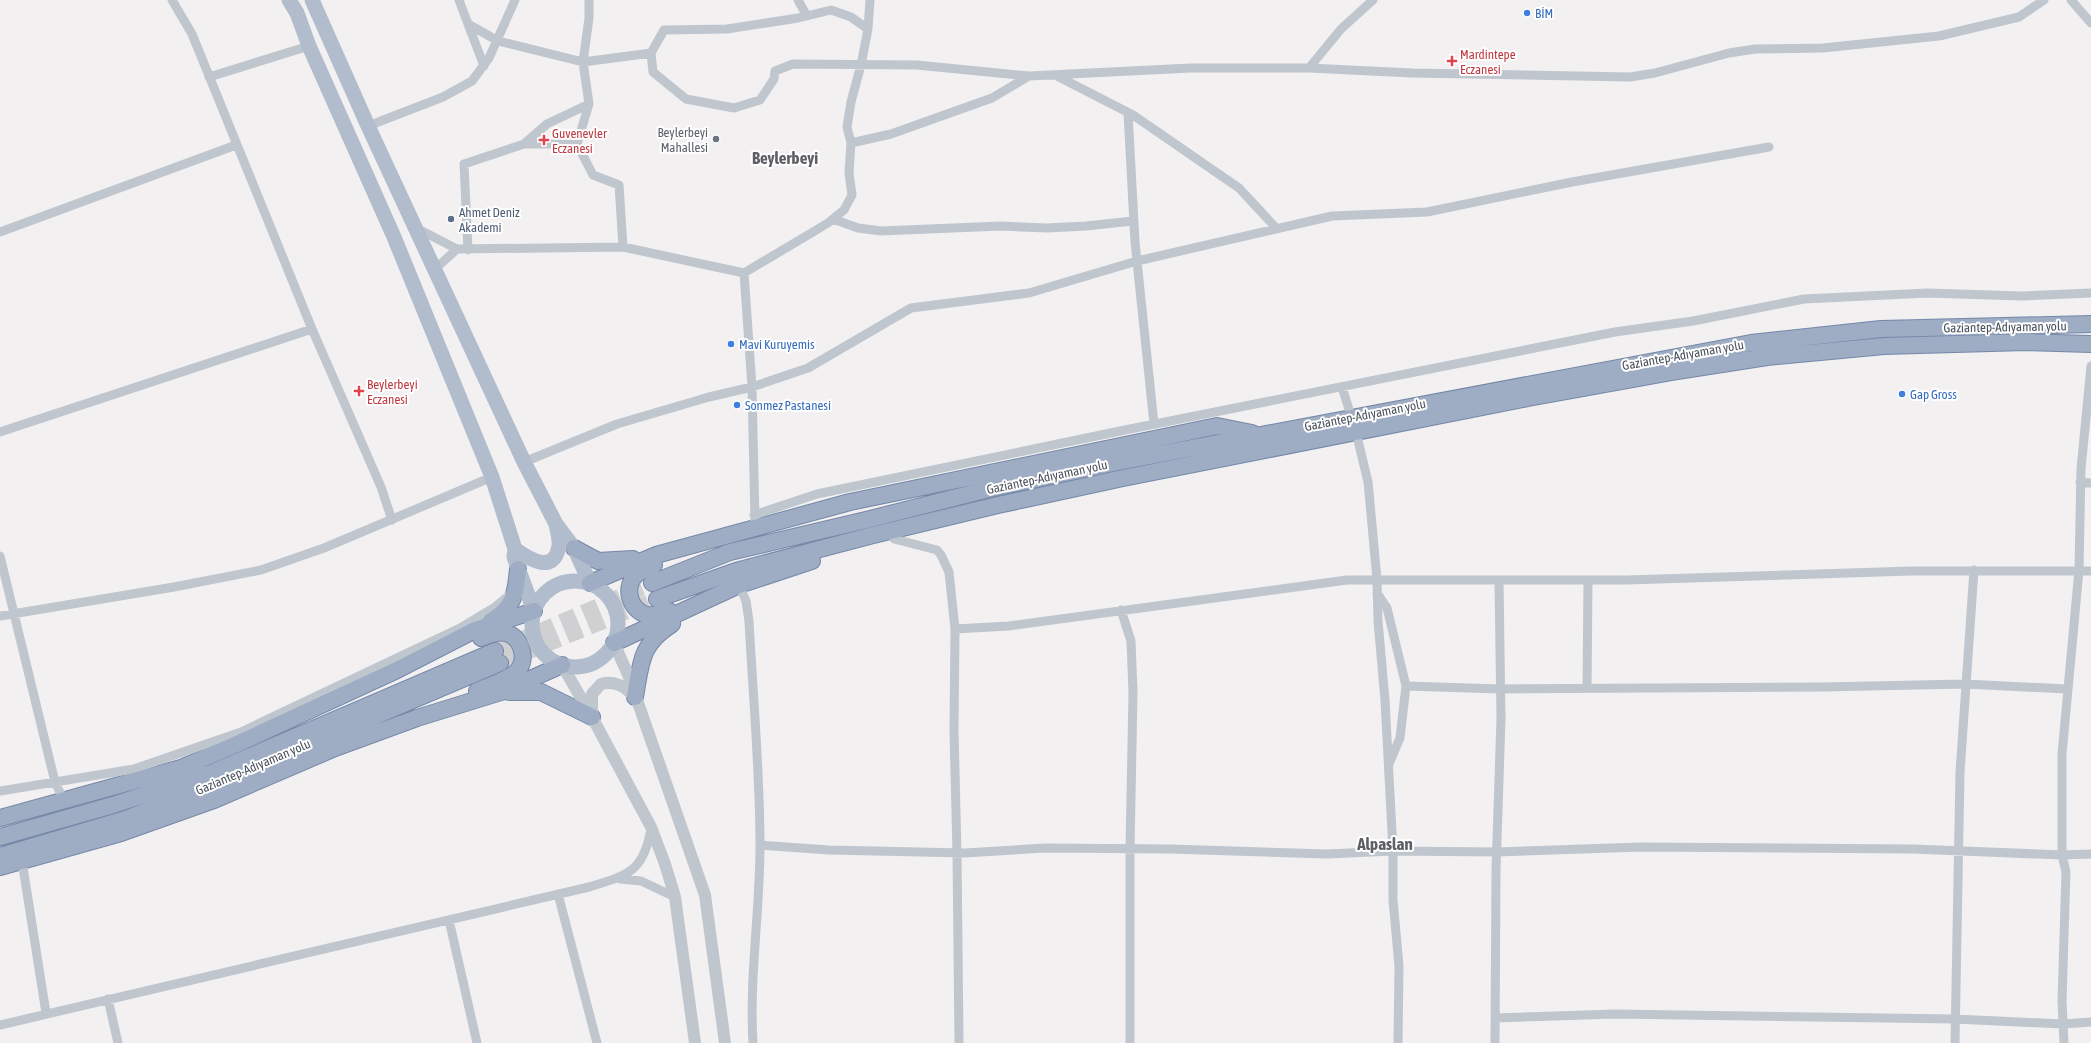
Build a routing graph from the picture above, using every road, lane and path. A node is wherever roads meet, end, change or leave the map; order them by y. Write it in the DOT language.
graph roads {
  1 [pos="172,0"];
  2 [pos="289,0"];
  3 [pos="312,0"];
  4 [pos="459,0"];
  5 [pos="515,0"];
  6 [pos="589,0"];
  7 [pos="798,0"];
  8 [pos="870,0"];
  9 [pos="1373,0"];
  10 [pos="2044,0"];
  11 [pos="2071,0"];
  12 [pos="295,6"];
  13 [pos="807,16"];
  14 [pos="2091,23"];
  15 [pos="468,24"];
  16 [pos="868,29"];
  17 [pos="498,41"];
  18 [pos="309,46"];
  19 [pos="651,53"];
  20 [pos="583,62"];
  21 [pos="861,65"];
  22 [pos="484,66"];
  23 [pos="1309,68"];
  24 [pos="1056,75"];
  25 [pos="1029,76"];
  26 [pos="209,77"];
  27 [pos="589,104"];
  28 [pos="1128,113"];
  29 [pos="368,126"];
  30 [pos="851,143"];
  31 [pos="524,144"];
  32 [pos="577,144"];
  33 [pos="236,145"];
  34 [pos="1768,148"];
  35 [pos="833,219"];
  36 [pos="1133,221"];
  37 [pos="416,228"];
  38 [pos="1276,228"];
  39 [pos="0,232"];
  40 [pos="623,247"];
  41 [pos="457,248"];
  42 [pos="468,250"];
  43 [pos="1137,262"];
  44 [pos="435,269"];
  45 [pos="744,273"];
  46 [pos="2091,293"];
  47 [pos="2091,324"];
  48 [pos="312,329"];
  49 [pos="2091,344"];
  50 [pos="2091,366"];
  51 [pos="752,387"];
  52 [pos="1342,388"];
  53 [pos="1154,424"];
  54 [pos="1354,425"];
  55 [pos="0,432"];
  56 [pos="1262,434"];
  57 [pos="1275,448"];
  58 [pos="524,462"];
  59 [pos="492,477"];
  60 [pos="2080,482"];
  61 [pos="2091,483"];
  62 [pos="392,520"];
  63 [pos="755,522"];
  64 [pos="556,524"];
  65 [pos="728,535"];
  66 [pos="894,539"];
  67 [pos="574,548"];
  68 [pos="515,549"];
  69 [pos="656,555"];
  70 [pos="0,556"];
  71 [pos="518,569"];
  72 [pos="1974,570"];
  73 [pos="2079,570"];
  74 [pos="2091,570"];
  75 [pos="1377,579"];
  76 [pos="1588,580"];
  77 [pos="1499,581"];
  78 [pos="590,583"];
  79 [pos="652,583"];
  80 [pos="739,585"];
  81 [pos="516,589"];
  82 [pos="722,594"];
  83 [pos="1377,594"];
  84 [pos="657,599"];
  85 [pos="1120,610"];
  86 [pos="534,611"];
  87 [pos="13,613"];
  88 [pos="0,616"];
  89 [pos="955,629"];
  90 [pos="475,630"];
  91 [pos="614,643"];
  92 [pos="562,665"];
  93 [pos="397,670"];
  94 [pos="1965,684"];
  95 [pos="1406,686"];
  96 [pos="1586,688"];
  97 [pos="2067,688"];
  98 [pos="1500,689"];
  99 [pos="501,692"];
  100 [pos="635,697"];
  101 [pos="592,717"];
  102 [pos="417,718"];
  103 [pos="1388,767"];
  104 [pos="55,782"];
  105 [pos="0,791"];
  106 [pos="64,802"];
  107 [pos="0,818"];
  108 [pos="651,827"];
  109 [pos="0,837"];
  110 [pos="760,845"];
  111 [pos="1130,849"];
  112 [pos="1958,850"];
  113 [pos="1393,851"];
  114 [pos="1497,852"];
  115 [pos="957,853"];
  116 [pos="2091,854"];
  117 [pos="2062,855"];
  118 [pos="0,856"];
  119 [pos="22,861"];
  120 [pos="0,867"];
  121 [pos="613,879"];
  122 [pos="558,894"];
  123 [pos="675,897"];
  124 [pos="449,920"];
  125 [pos="108,999"];
  126 [pos="46,1013"];
  127 [pos="1495,1018"];
  128 [pos="1954,1018"];
  129 [pos="2091,1022"];
  130 [pos="2063,1024"];
  131 [pos="0,1025"];
  132 [pos="118,1043"];
  133 [pos="477,1043"];
  134 [pos="597,1043"];
  135 [pos="695,1043"];
  136 [pos="725,1043"];
  137 [pos="753,1043"];
  138 [pos="959,1043"];
  139 [pos="1130,1043"];
  140 [pos="1398,1043"];
  141 [pos="1495,1043"];
  142 [pos="1955,1043"];
  143 [pos="2064,1043"];
  1 -- 26 [label="street"];
  2 -- 12 [label="main road"];
  3 -- 29 [label="main road"];
  4 -- 15 [label="street"];
  5 -- 17 [label="street"];
  6 -- 20 [label="street"];
  7 -- 13 [label="street"];
  8 -- 16 [label="street"];
  9 -- 23 [label="street"];
  10 -- 23 [label="street"];
  11 -- 14 [label="street"];
  12 -- 18 [label="main road"];
  13 -- 16 [label="street"];
  13 -- 19 [label="street"];
  15 -- 17 [label="street"];
  15 -- 22 [label="street"];
  16 -- 21 [label="street"];
  17 -- 20 [label="street"];
  17 -- 22 [label="street"];
  18 -- 26 [label="street"];
  18 -- 59 [label="main road"];
  19 -- 20 [label="street"];
  19 -- 21 [label="street"];
  20 -- 27 [label="street"];
  21 -- 25 [label="street"];
  21 -- 30 [label="street"];
  22 -- 29 [label="street"];
  23 -- 24 [label="street"];
  24 -- 25 [label="street"];
  24 -- 28 [label="street"];
  25 -- 30 [label="street"];
  26 -- 33 [label="street"];
  27 -- 31 [label="street"];
  27 -- 32 [label="street"];
  28 -- 36 [label="street"];
  28 -- 38 [label="street"];
  29 -- 37 [label="main road"];
  30 -- 35 [label="street"];
  31 -- 32 [label="street"];
  31 -- 42 [label="street"];
  32 -- 40 [label="street"];
  33 -- 39 [label="street"];
  33 -- 48 [label="street"];
  34 -- 38 [label="street"];
  35 -- 36 [label="street"];
  35 -- 45 [label="street"];
  36 -- 43 [label="street"];
  37 -- 41 [label="street"];
  37 -- 44 [label="main road"];
  38 -- 43 [label="street"];
  40 -- 42 [label="street"];
  40 -- 45 [label="street"];
  41 -- 42 [label="street"];
  41 -- 44 [label="street"];
  43 -- 51 [label="street"];
  43 -- 53 [label="street"];
  44 -- 58 [label="main road"];
  45 -- 51 [label="street"];
  46 -- 52 [label="street"];
  47 -- 54 [label="highway, Gaziantep-Adıyaman yolu"];
  48 -- 55 [label="street"];
  48 -- 62 [label="street"];
  49 -- 54 [label="highway, Gaziantep-Adıyaman yolu"];
  50 -- 60 [label="street"];
  51 -- 58 [label="street"];
  51 -- 63 [label="street"];
  52 -- 53 [label="street"];
  52 -- 54 [label="street"];
  53 -- 63 [label="street"];
  54 -- 56 [label="highway, Gaziantep-Adıyaman yolu"];
  54 -- 57 [label="highway, Gaziantep-Adıyaman yolu"];
  54 -- 75 [label="street"];
  56 -- 63 [label="highway"];
  56 -- 79 [label="highway, Gaziantep-Adıyaman yolu"];
  57 -- 66 [label="highway"];
  57 -- 84 [label="highway, Gaziantep-Adıyaman yolu"];
  58 -- 64 [label="main road"];
  59 -- 62 [label="street"];
  59 -- 68 [label="main road"];
  60 -- 61 [label="street"];
  60 -- 73 [label="street"];
  62 -- 87 [label="street"];
  63 -- 65 [label="highway"];
  64 -- 67 [label="main road"];
  64 -- 68 [label="main road"];
  65 -- 69 [label="highway"];
  65 -- 80 [label="highway"];
  66 -- 80 [label="highway"];
  66 -- 89 [label="street"];
  67 -- 69 [label="highway"];
  67 -- 78 [label="main road"];
  68 -- 71 [label="main road"];
  69 -- 78 [label="highway"];
  70 -- 87 [label="street"];
  71 -- 81 [label="highway"];
  71 -- 86 [label="main road"];
  72 -- 73 [label="street"];
  72 -- 76 [label="street"];
  72 -- 94 [label="street"];
  73 -- 74 [label="street"];
  73 -- 97 [label="street"];
  75 -- 77 [label="street"];
  75 -- 83 [label="street"];
  75 -- 85 [label="street"];
  76 -- 77 [label="street"];
  76 -- 96 [label="street"];
  77 -- 98 [label="street"];
  78 -- 86 [label="main road"];
  78 -- 91 [label="main road"];
  80 -- 82 [label="highway"];
  80 -- 110 [label="street"];
  81 -- 90 [label="highway"];
  81 -- 104 [label="street"];
  82 -- 91 [label="highway"];
  82 -- 100 [label="highway"];
  83 -- 95 [label="street"];
  83 -- 103 [label="street"];
  85 -- 89 [label="street"];
  85 -- 111 [label="street"];
  86 -- 90 [label="highway"];
  86 -- 92 [label="main road"];
  87 -- 88 [label="street"];
  87 -- 104 [label="street"];
  89 -- 115 [label="street"];
  90 -- 93 [label="highway"];
  91 -- 92 [label="main road"];
  91 -- 100 [label="street"];
  92 -- 99 [label="highway"];
  92 -- 101 [label="street"];
  93 -- 102 [label="highway"];
  93 -- 106 [label="highway"];
  94 -- 96 [label="street"];
  94 -- 97 [label="street"];
  94 -- 112 [label="street"];
  95 -- 98 [label="street"];
  95 -- 103 [label="street"];
  96 -- 98 [label="street"];
  97 -- 117 [label="street"];
  98 -- 114 [label="street"];
  99 -- 101 [label="highway"];
  99 -- 102 [label="highway"];
  100 -- 101 [label="street"];
  100 -- 136 [label="street"];
  101 -- 108 [label="street"];
  102 -- 119 [label="highway"];
  103 -- 113 [label="street"];
  104 -- 105 [label="street"];
  104 -- 106 [label="street"];
  106 -- 107 [label="highway"];
  108 -- 121 [label="street"];
  108 -- 123 [label="street"];
  109 -- 118 [label="highway, Gaziantep-Adıyaman yolu"];
  110 -- 115 [label="street"];
  110 -- 137 [label="street"];
  111 -- 113 [label="street"];
  111 -- 115 [label="street"];
  111 -- 139 [label="street"];
  112 -- 114 [label="street"];
  112 -- 117 [label="street"];
  112 -- 128 [label="street"];
  113 -- 114 [label="street"];
  113 -- 140 [label="street"];
  114 -- 127 [label="street"];
  115 -- 138 [label="street"];
  116 -- 117 [label="street"];
  117 -- 130 [label="street"];
  119 -- 120 [label="highway"];
  119 -- 126 [label="street"];
  121 -- 122 [label="street"];
  121 -- 123 [label="street"];
  122 -- 124 [label="street"];
  122 -- 134 [label="street"];
  123 -- 135 [label="street"];
  124 -- 125 [label="street"];
  124 -- 133 [label="street"];
  125 -- 126 [label="street"];
  125 -- 132 [label="street"];
  126 -- 131 [label="street"];
  127 -- 128 [label="street"];
  127 -- 141 [label="street"];
  128 -- 130 [label="street"];
  128 -- 142 [label="street"];
  129 -- 130 [label="street"];
  130 -- 143 [label="street"];
}
